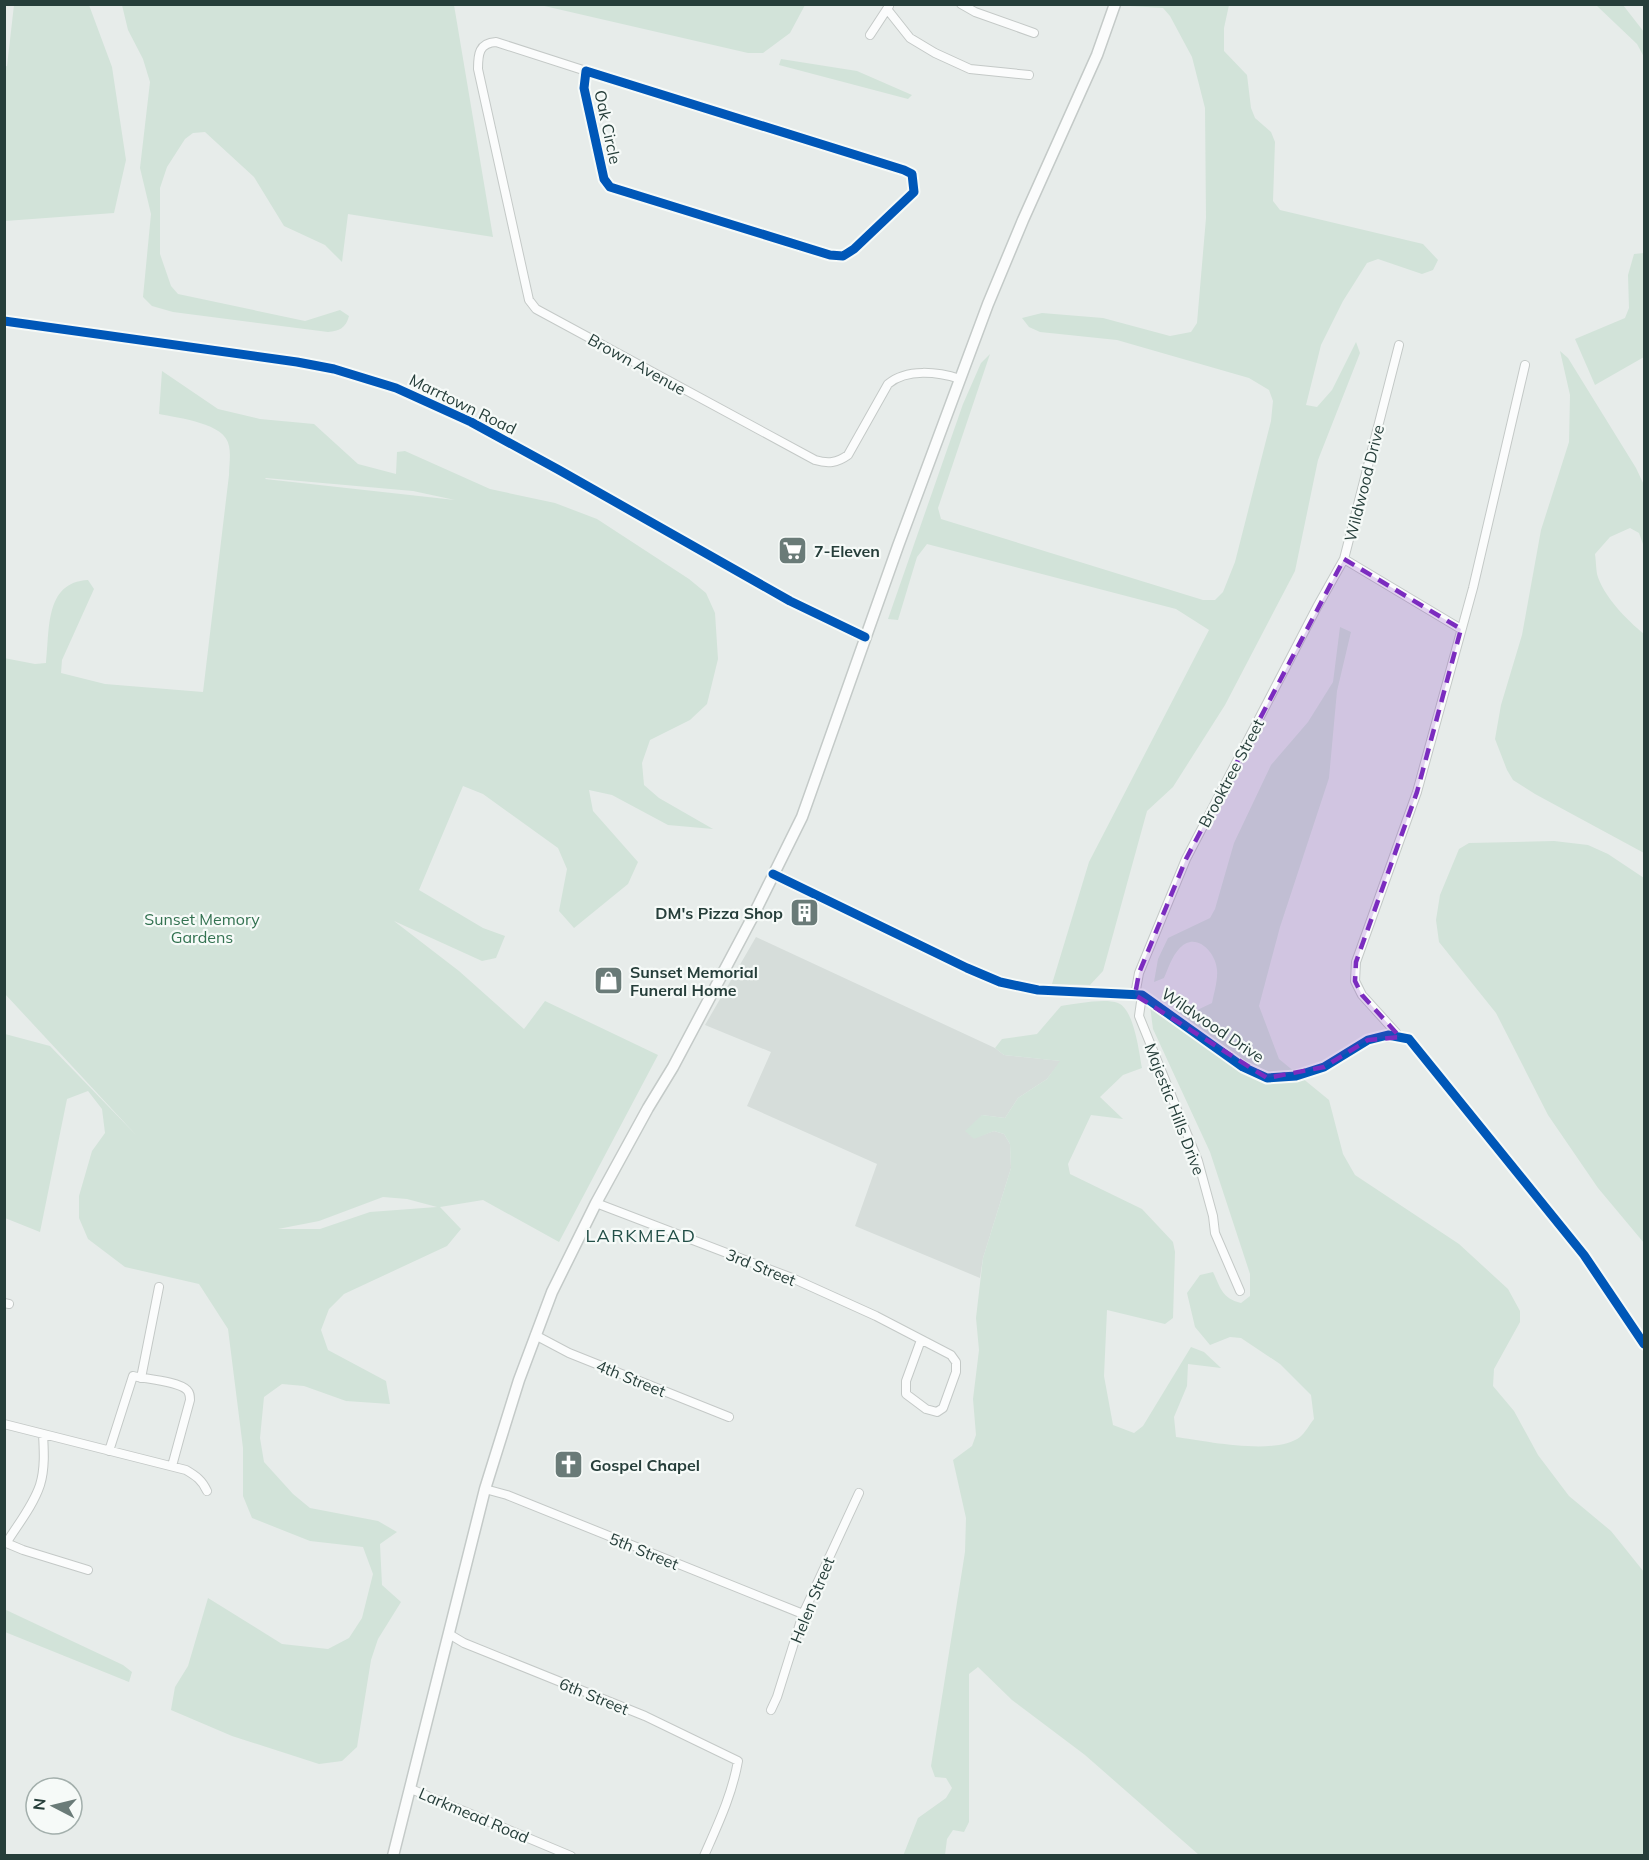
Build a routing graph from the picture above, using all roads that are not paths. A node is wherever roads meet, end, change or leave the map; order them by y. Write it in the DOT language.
graph roads {
  1 [pos="961,4"];
  2 [pos="1115,4"];
  3 [pos="888,7"];
  4 [pos="1034,33"];
  5 [pos="870,34"];
  6 [pos="489,43"];
  7 [pos="586,71"];
  8 [pos="1029,75"];
  9 [pos="4,321"];
  10 [pos="1400,345"];
  11 [pos="1525,366"];
  12 [pos="960,379"];
  13 [pos="1344,559"];
  14 [pos="1461,629"];
  15 [pos="866,637"];
  16 [pos="773,874"];
  17 [pos="1138,995"];
  18 [pos="1400,1037"];
  19 [pos="596,1203"];
  20 [pos="159,1287"];
  21 [pos="1240,1291"];
  22 [pos="535,1335"];
  23 [pos="921,1340"];
  24 [pos="1644,1344"];
  25 [pos="141,1378"];
  26 [pos="729,1417"];
  27 [pos="4,1424"];
  28 [pos="44,1434"];
  29 [pos="109,1451"];
  30 [pos="172,1466"];
  31 [pos="485,1489"];
  32 [pos="207,1491"];
  33 [pos="859,1493"];
  34 [pos="6,1542"];
  35 [pos="88,1570"];
  36 [pos="803,1614"];
  37 [pos="448,1634"];
  38 [pos="771,1710"];
  39 [pos="411,1789"];
  40 [pos="393,1856"];
  41 [pos="572,1856"];
  42 [pos="704,1856"];
  1 -- 4 [label="street"];
  2 -- 12 [label="main road"];
  3 -- 5 [label="street"];
  3 -- 8 [label="street"];
  6 -- 7 [label="street, Oak Circle"];
  6 -- 12 [label="street, Brown Avenue"];
  7 -- 7 [label="street, Oak Circle"];
  9 -- 15 [label="street, Marrtown Road"];
  10 -- 13 [label="street, Wildwood Drive"];
  11 -- 14 [label="street"];
  12 -- 15 [label="main road"];
  13 -- 14 [label="street, Wildwood Drive"];
  13 -- 17 [label="street, Brooktree Street"];
  14 -- 18 [label="street"];
  15 -- 16 [label="main road"];
  16 -- 17 [label="street, Wildwood Drive"];
  16 -- 19 [label="main road"];
  17 -- 18 [label="street, Wildwood Drive"];
  17 -- 21 [label="street, Majestic Hills Drive"];
  18 -- 24 [label="street"];
  19 -- 22 [label="main road"];
  19 -- 23 [label="street, 3rd Street"];
  20 -- 25 [label="street"];
  22 -- 26 [label="street, 4th Street"];
  22 -- 31 [label="main road"];
  23 -- 23 [label="street, 3rd Street"];
  25 -- 29 [label="street"];
  25 -- 30 [label="street"];
  27 -- 28 [label="street"];
  28 -- 29 [label="street"];
  28 -- 34 [label="street"];
  29 -- 30 [label="street"];
  30 -- 32 [label="street"];
  31 -- 36 [label="street, 5th Street"];
  31 -- 37 [label="main road"];
  33 -- 36 [label="street, Helen Street"];
  34 -- 35 [label="street"];
  36 -- 38 [label="street, Helen Street"];
  37 -- 39 [label="main road"];
  37 -- 42 [label="street, 6th Street"];
  39 -- 40 [label="main road"];
  39 -- 41 [label="street, Larkmead Road"];
}
